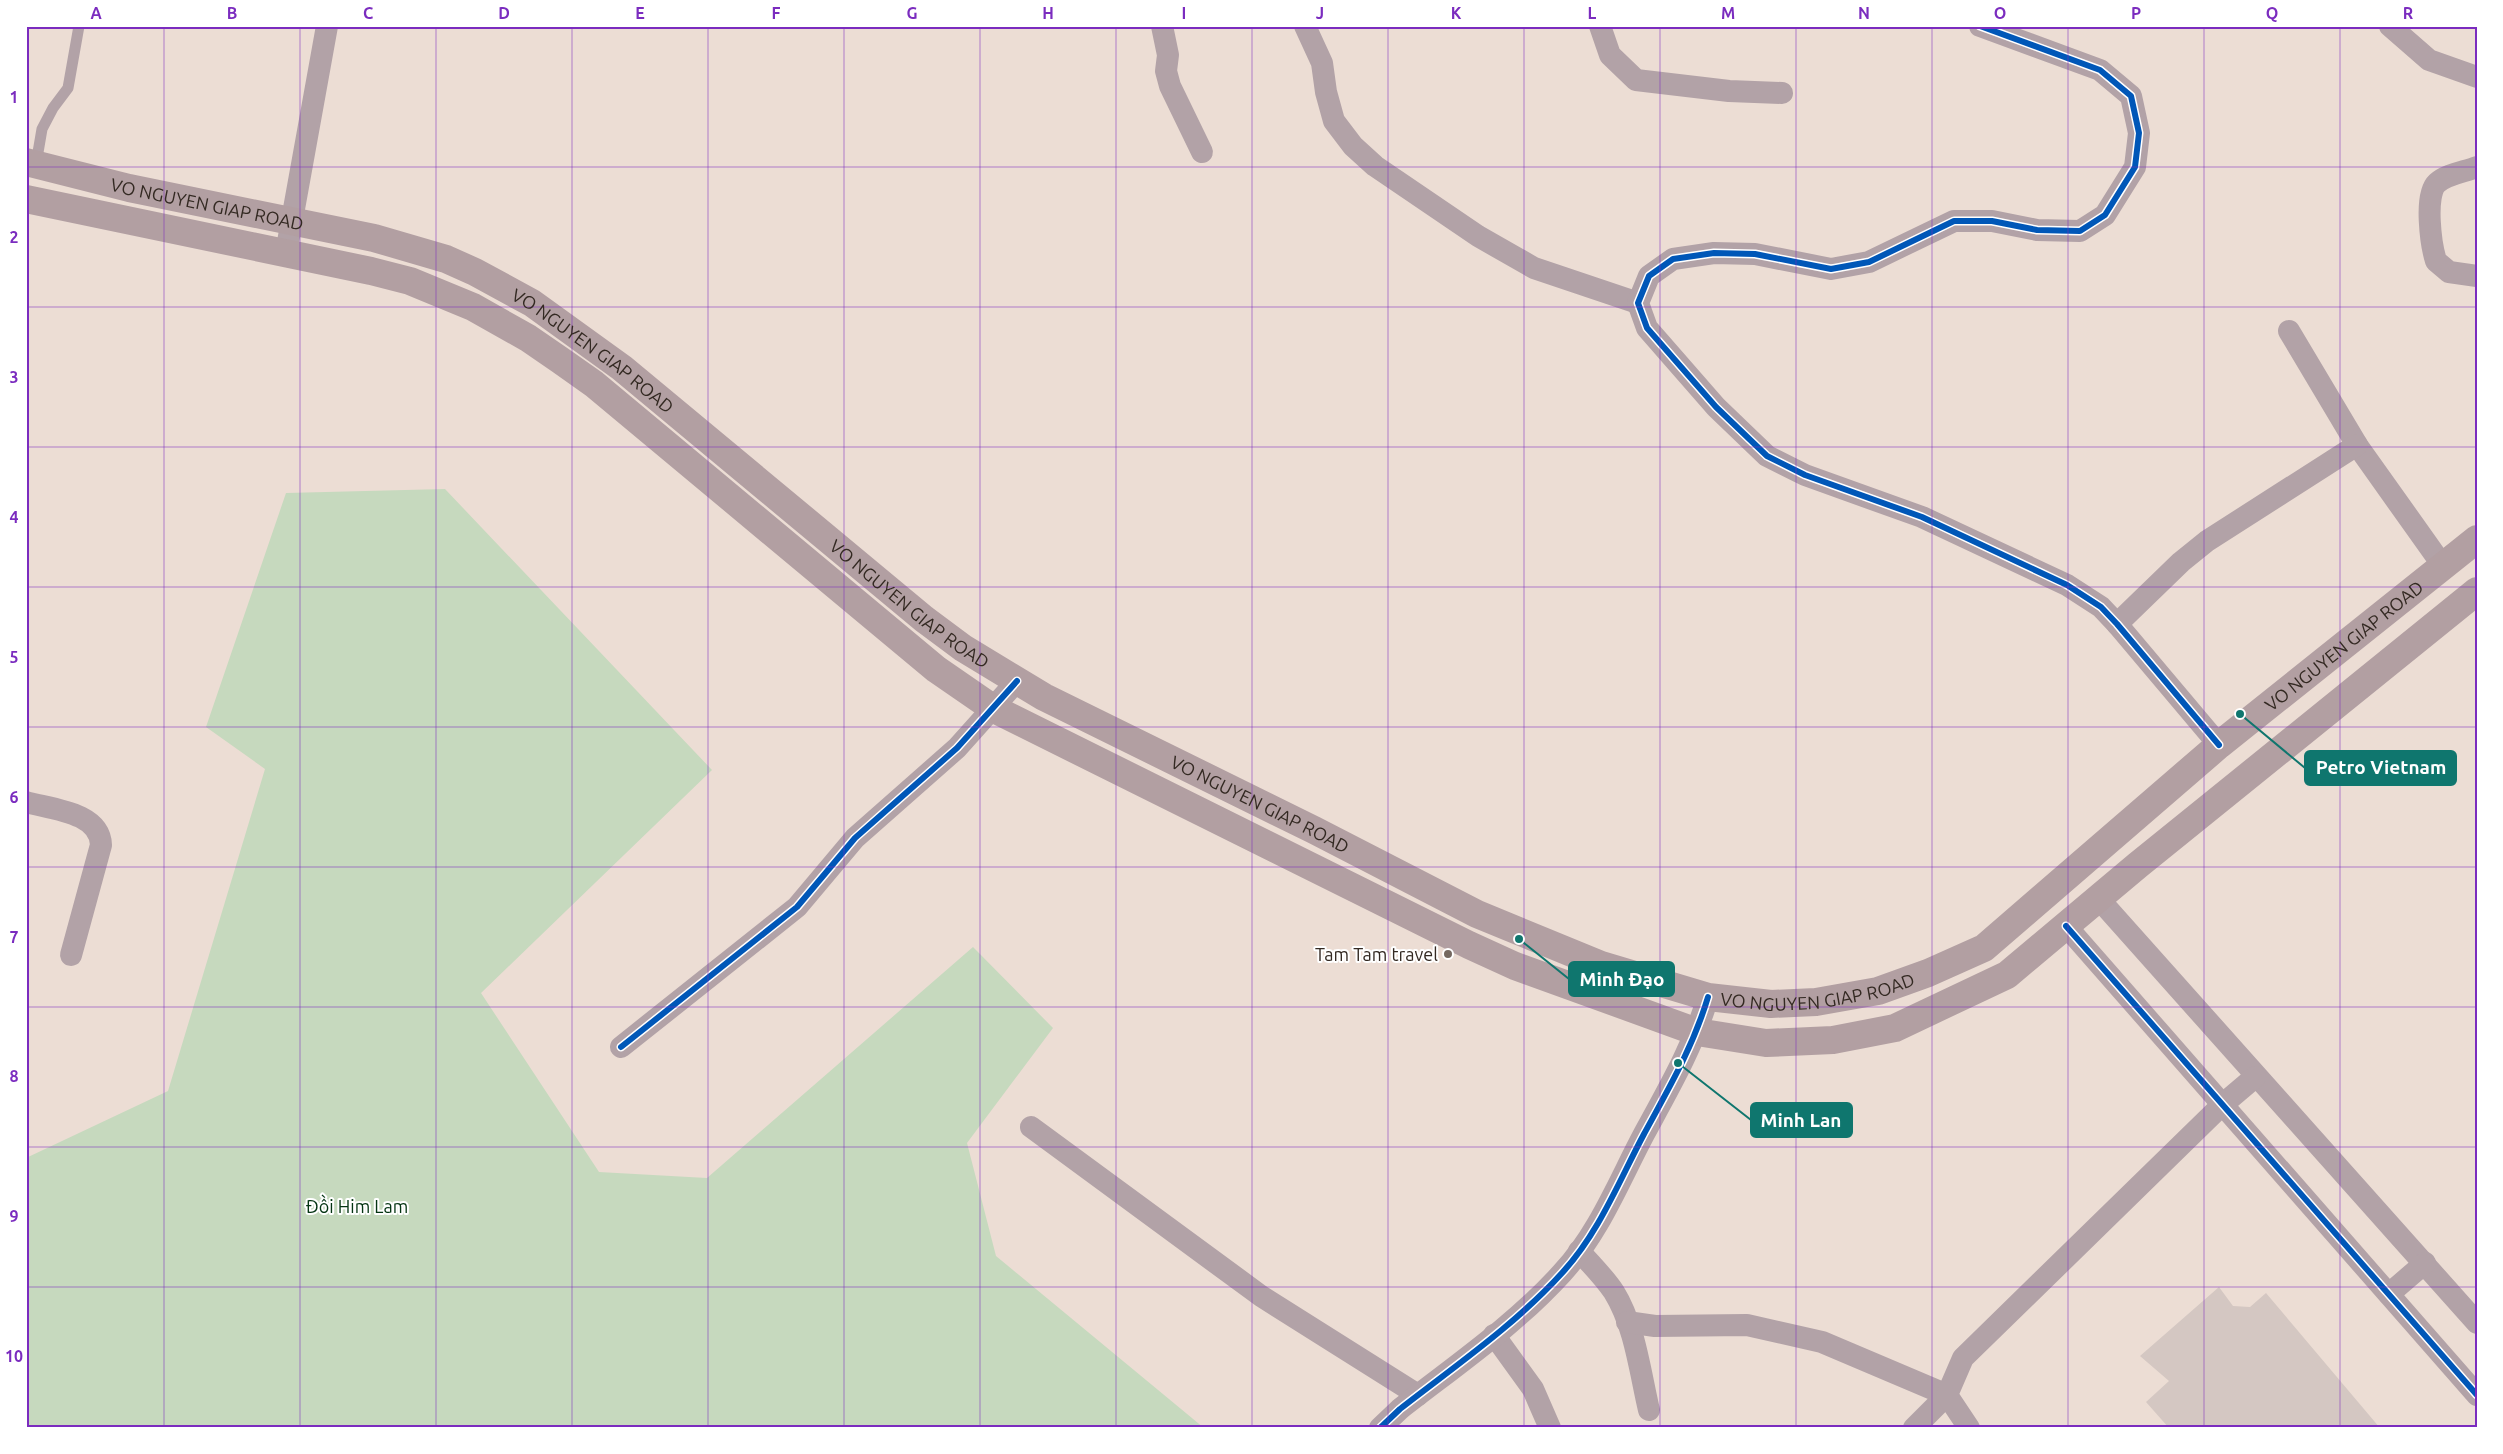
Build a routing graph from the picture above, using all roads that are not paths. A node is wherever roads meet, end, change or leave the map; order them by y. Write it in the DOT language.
graph roads {
  1 [pos="79,26"];
  2 [pos="327,26"];
  3 [pos="1162,26"];
  4 [pos="1304,26"];
  5 [pos="1600,26"];
  6 [pos="1980,26"];
  7 [pos="2390,26"];
  8 [pos="2477,77"];
  9 [pos="1782,93"];
  10 [pos="1202,152"];
  11 [pos="31,163"];
  12 [pos="2477,167"];
  13 [pos="26,199"];
  14 [pos="292,221"];
  15 [pos="286,253"];
  16 [pos="2477,276"];
  17 [pos="1638,303"];
  18 [pos="2289,331"];
  19 [pos="2357,445"];
  20 [pos="2477,539"];
  21 [pos="2443,566"];
  22 [pos="2474,600"];
  23 [pos="2117,624"];
  24 [pos="1017,681"];
  25 [pos="994,709"];
  26 [pos="2219,745"];
  27 [pos="26,802"];
  28 [pos="2098,898"];
  29 [pos="2066,926"];
  30 [pos="72,955"];
  31 [pos="1708,997"];
  32 [pos="1697,1032"];
  33 [pos="621,1047"];
  34 [pos="2255,1077"];
  35 [pos="2222,1105"];
  36 [pos="1031,1127"];
  37 [pos="1579,1251"];
  38 [pos="2425,1264"];
  39 [pos="2388,1294"];
  40 [pos="1627,1322"];
  41 [pos="2477,1322"];
  42 [pos="1494,1334"];
  43 [pos="1418,1395"];
  44 [pos="1947,1395"];
  45 [pos="2477,1395"];
  46 [pos="1650,1410"];
  47 [pos="1380,1428"];
  48 [pos="1550,1428"];
  49 [pos="1914,1428"];
  50 [pos="1969,1428"];
  1 -- 11 [label="lane"];
  2 -- 14 [label="street"];
  3 -- 10 [label="street"];
  4 -- 17 [label="street"];
  5 -- 9 [label="street"];
  6 -- 17 [label="street"];
  7 -- 8 [label="street"];
  11 -- 14 [label="highway, VO NGUYEN GIAP ROAD"];
  12 -- 16 [label="street"];
  13 -- 15 [label="highway, VO NGUYEN GIAP ROAD"];
  14 -- 15 [label="street"];
  14 -- 24 [label="highway, VO NGUYEN GIAP ROAD"];
  15 -- 25 [label="highway, VO NGUYEN GIAP ROAD"];
  17 -- 23 [label="street"];
  18 -- 19 [label="street"];
  19 -- 21 [label="street"];
  19 -- 23 [label="street"];
  20 -- 21 [label="highway, VO NGUYEN GIAP ROAD"];
  21 -- 26 [label="highway, VO NGUYEN GIAP ROAD"];
  22 -- 28 [label="highway, VO NGUYEN GIAP ROAD"];
  23 -- 26 [label="street"];
  24 -- 25 [label="street"];
  24 -- 31 [label="highway, VO NGUYEN GIAP ROAD"];
  25 -- 32 [label="highway, VO NGUYEN GIAP ROAD"];
  25 -- 33 [label="street"];
  26 -- 31 [label="highway, VO NGUYEN GIAP ROAD"];
  27 -- 30 [label="street"];
  28 -- 29 [label="highway, VO NGUYEN GIAP ROAD"];
  28 -- 34 [label="street"];
  29 -- 32 [label="highway, VO NGUYEN GIAP ROAD"];
  29 -- 35 [label="street"];
  31 -- 32 [label="street"];
  32 -- 37 [label="street"];
  34 -- 35 [label="street"];
  34 -- 38 [label="street"];
  35 -- 39 [label="street"];
  35 -- 44 [label="street"];
  36 -- 43 [label="street"];
  37 -- 40 [label="street"];
  37 -- 42 [label="street"];
  38 -- 39 [label="street"];
  38 -- 41 [label="street"];
  39 -- 45 [label="street"];
  40 -- 44 [label="street"];
  40 -- 46 [label="street"];
  42 -- 43 [label="street"];
  42 -- 48 [label="street"];
  43 -- 47 [label="street"];
  44 -- 49 [label="street"];
  44 -- 50 [label="street"];
}
